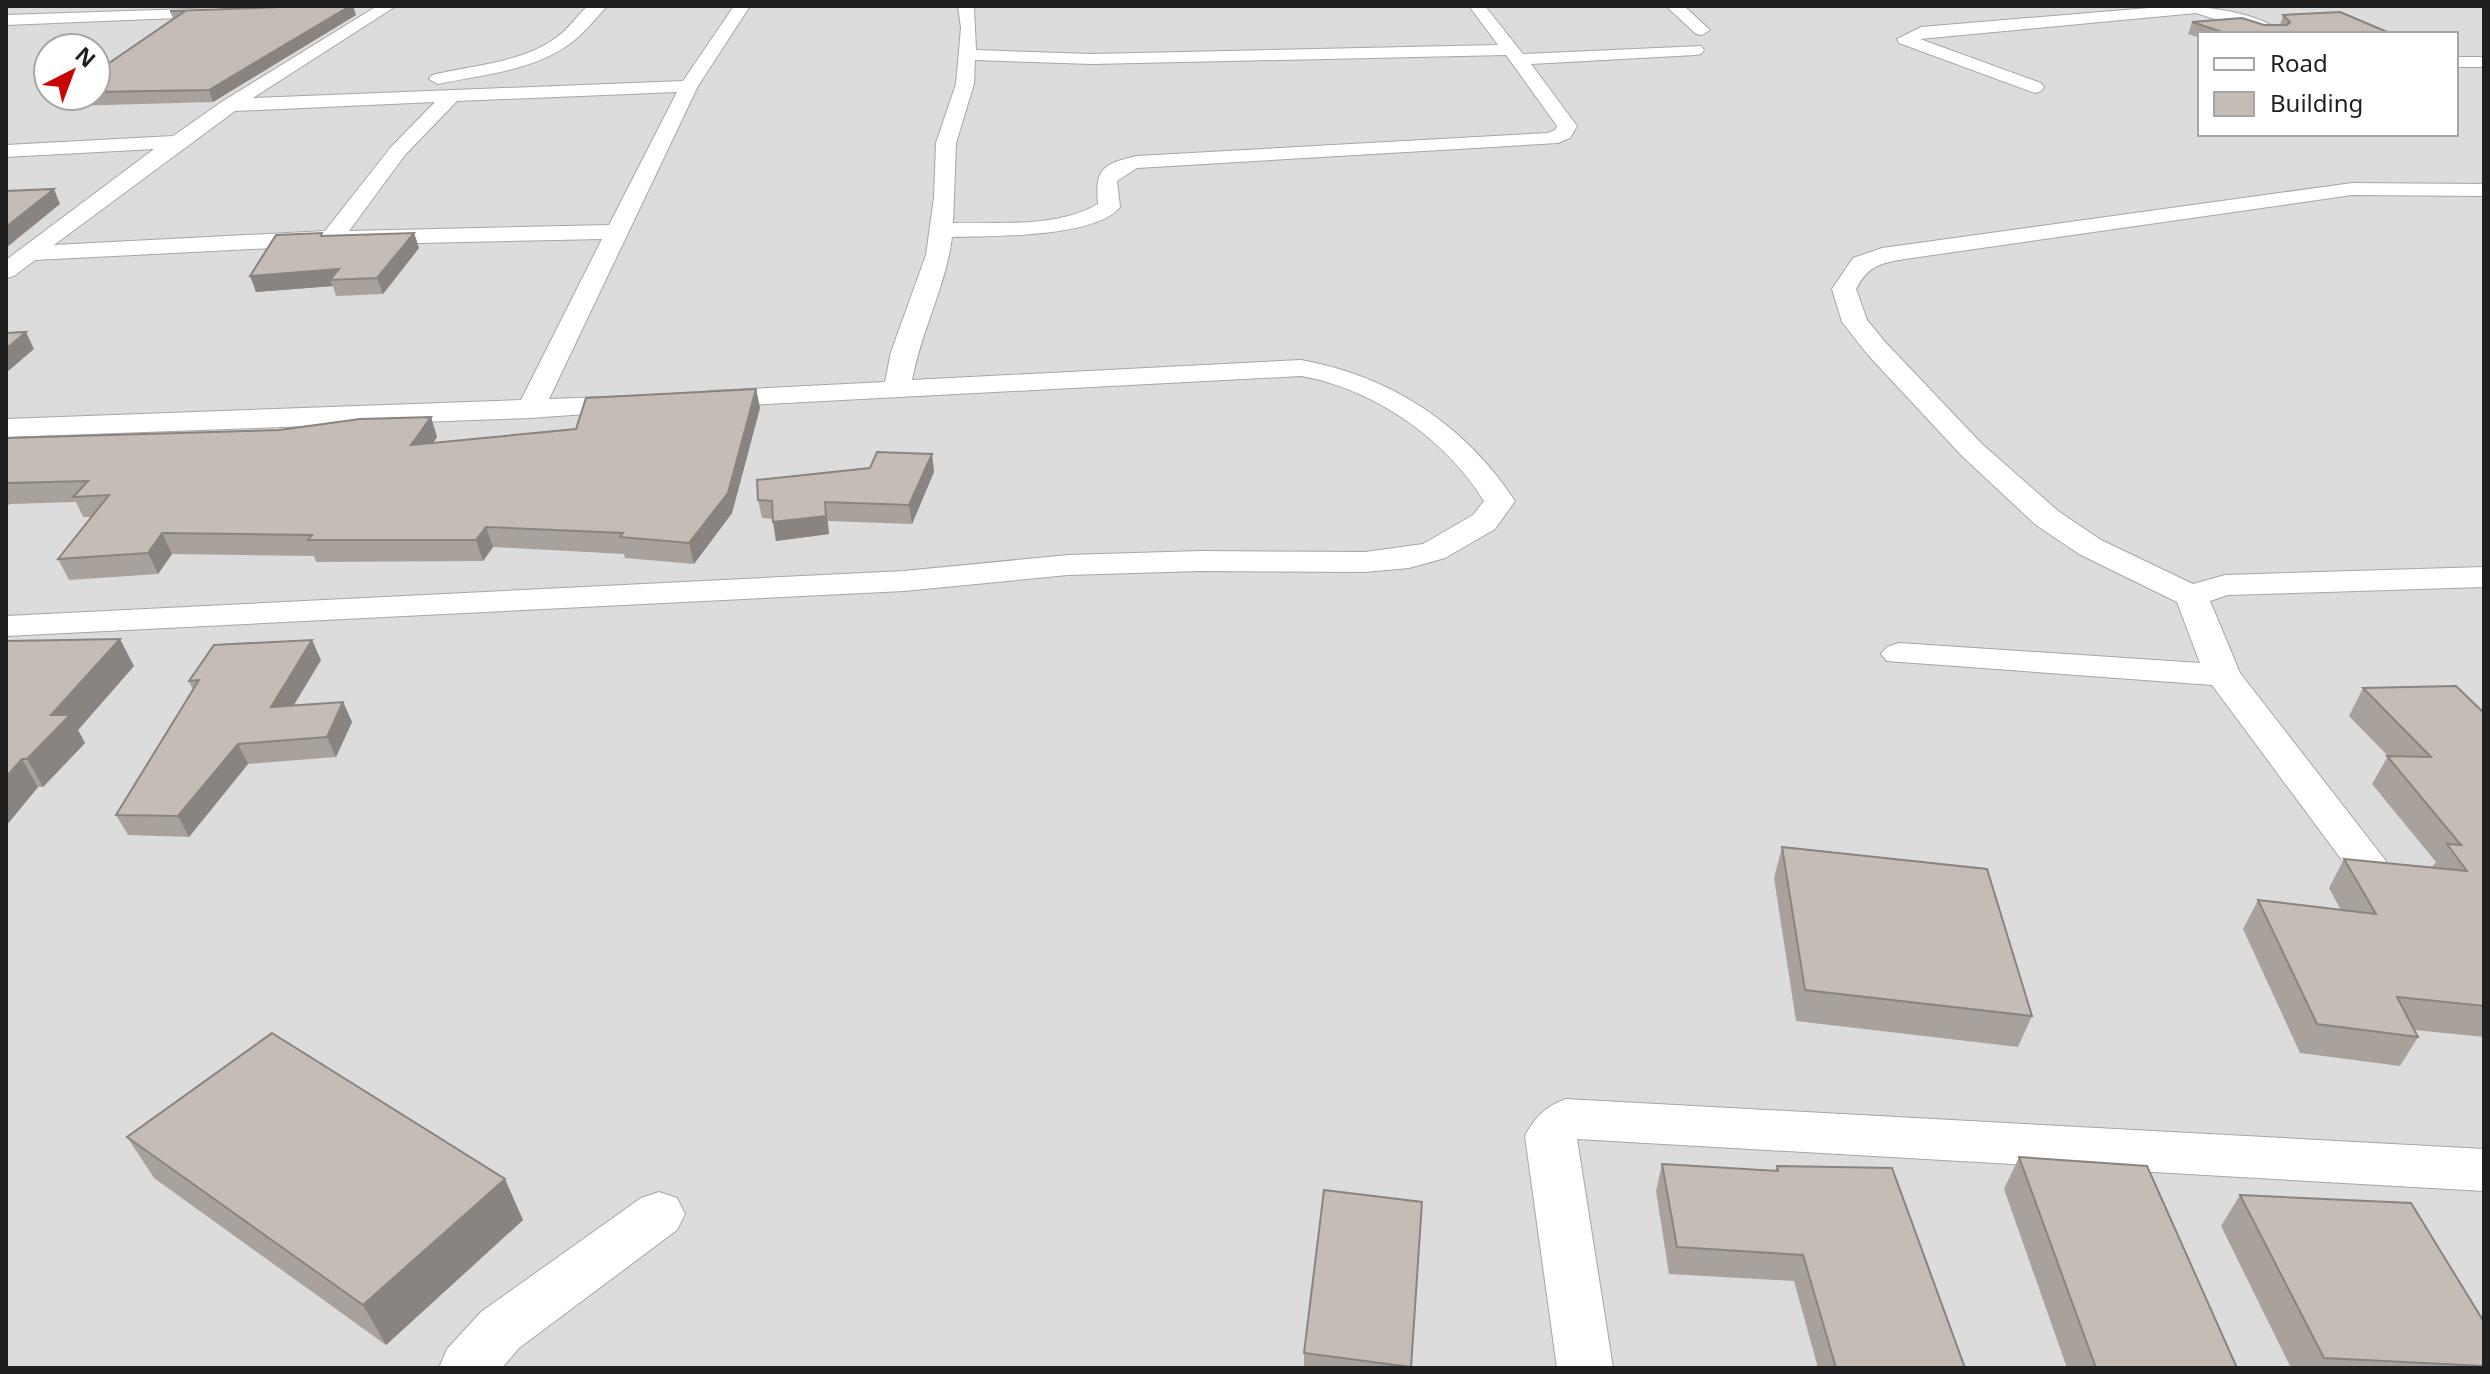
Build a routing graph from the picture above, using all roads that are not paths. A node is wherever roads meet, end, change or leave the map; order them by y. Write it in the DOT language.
graph roads {
  1 [pos="387,6"];
  2 [pos="599,6"];
  3 [pos="742,6"];
  4 [pos="966,6"];
  5 [pos="1477,6"];
  6 [pos="1674,6"];
  7 [pos="346,8"];
  8 [pos="2191,8"];
  9 [pos="241,12"];
  10 [pos="6,20"];
  11 [pos="1702,30"];
  12 [pos="2270,32"];
  13 [pos="1695,50"];
  14 [pos="967,55"];
  15 [pos="1513,55"];
  16 [pos="2458,62"];
  17 [pos="2484,62"];
  18 [pos="689,86"];
  19 [pos="2035,87"];
  20 [pos="453,95"];
  21 [pos="361,99"];
  22 [pos="230,105"];
  23 [pos="177,142"];
  24 [pos="6,151"];
  25 [pos="2484,190"];
  26 [pos="941,230"];
  27 [pos="617,232"];
  28 [pos="332,238"];
  29 [pos="30,253"];
  30 [pos="7,269"];
  31 [pos="897,389"];
  32 [pos="688,400"];
  33 [pos="657,402"];
  34 [pos="530,410"];
  35 [pos="6,428"];
  36 [pos="2484,577"];
  37 [pos="2191,596"];
  38 [pos="6,626"];
  39 [pos="1899,654"];
  40 [pos="2223,675"];
  41 [pos="2365,861"];
  42 [pos="2484,1170"];
  43 [pos="659,1214"];
  44 [pos="467,1368"];
  45 [pos="1585,1368"];
  1 -- 7 [label="street"];
  1 -- 22 [label="street"];
  2 -- 21 [label="street"];
  3 -- 18 [label="street"];
  4 -- 14 [label="street"];
  5 -- 15 [label="street"];
  6 -- 11 [label="street"];
  8 -- 12 [label="street"];
  8 -- 19 [label="street"];
  9 -- 10 [label="street"];
  13 -- 15 [label="street"];
  14 -- 15 [label="street"];
  14 -- 26 [label="street"];
  15 -- 26 [label="street"];
  16 -- 17 [label="street"];
  18 -- 20 [label="street"];
  18 -- 27 [label="street"];
  20 -- 21 [label="street"];
  20 -- 28 [label="street"];
  21 -- 22 [label="street"];
  22 -- 23 [label="street"];
  23 -- 24 [label="street"];
  23 -- 29 [label="street"];
  25 -- 37 [label="street"];
  26 -- 31 [label="street"];
  27 -- 28 [label="street"];
  27 -- 34 [label="street"];
  28 -- 29 [label="street"];
  29 -- 30 [label="street"];
  31 -- 32 [label="street"];
  31 -- 38 [label="street"];
  33 -- 34 [label="street"];
  34 -- 35 [label="street"];
  36 -- 37 [label="street"];
  37 -- 40 [label="street"];
  39 -- 40 [label="street"];
  40 -- 41 [label="street"];
  42 -- 45 [label="street"];
  43 -- 44 [label="street"];
}
